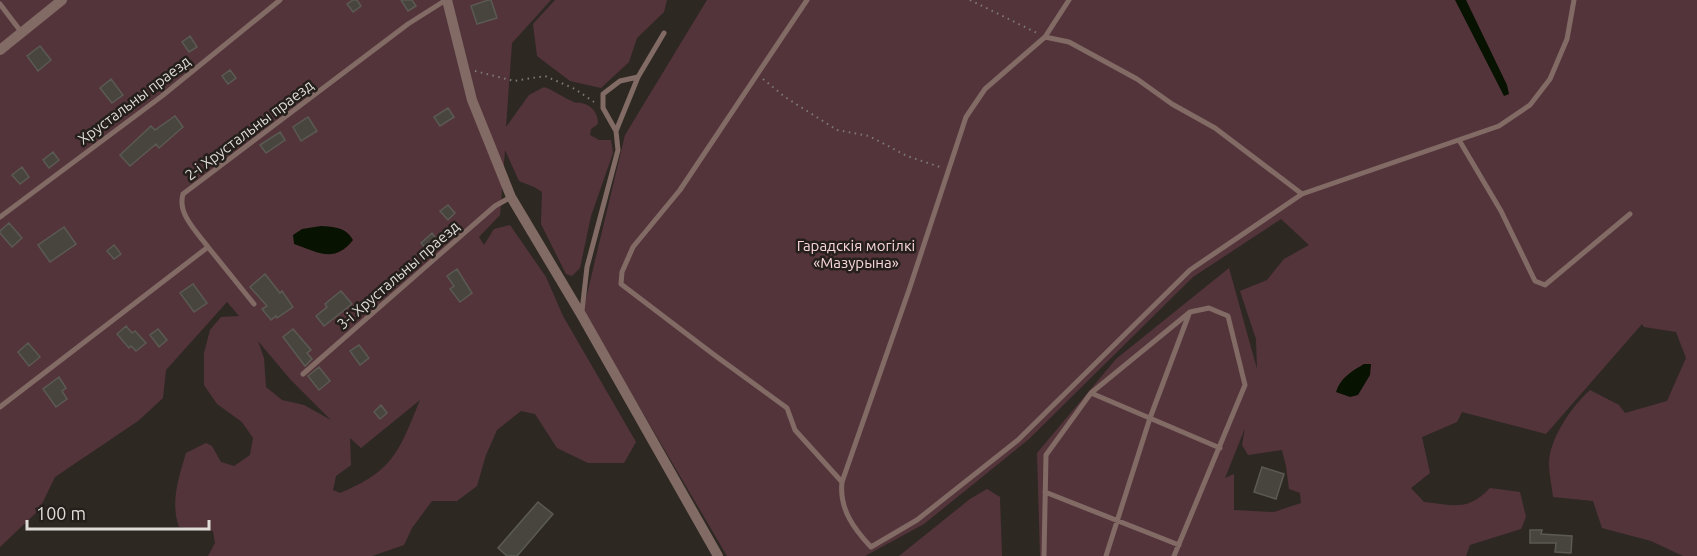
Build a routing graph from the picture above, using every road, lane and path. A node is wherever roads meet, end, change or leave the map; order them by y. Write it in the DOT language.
graph roads {
  1 [pos="62,0"];
  2 [pos="280,0"];
  3 [pos="446,0"];
  4 [pos="807,0"];
  5 [pos="970,0"];
  6 [pos="1069,0"];
  7 [pos="1574,0"];
  8 [pos="0,4"];
  9 [pos="22,33"];
  10 [pos="664,33"];
  11 [pos="1045,37"];
  12 [pos="0,50"];
  13 [pos="465,70"];
  14 [pos="758,74"];
  15 [pos="638,77"];
  16 [pos="603,108"];
  17 [pos="616,131"];
  18 [pos="1459,140"];
  19 [pos="949,170"];
  20 [pos="1302,194"];
  21 [pos="511,197"];
  22 [pos="1630,214"];
  23 [pos="0,217"];
  24 [pos="208,247"];
  25 [pos="254,303"];
  26 [pos="1190,312"];
  27 [pos="582,316"];
  28 [pos="303,374"];
  29 [pos="1091,393"];
  30 [pos="0,407"];
  31 [pos="1150,418"];
  32 [pos="1220,448"];
  33 [pos="842,482"];
  34 [pos="1045,492"];
  35 [pos="1117,519"];
  36 [pos="1179,545"];
  37 [pos="718,556"];
  38 [pos="1044,556"];
  39 [pos="1106,556"];
  40 [pos="1174,556"];
  1 -- 9 [label="street"];
  2 -- 23 [label="lane, Хрустальны праезд"];
  3 -- 13 [label="street"];
  3 -- 24 [label="lane, 2-і Хрустальны праезд"];
  4 -- 14 [label="lane"];
  5 -- 11 [label="path"];
  6 -- 11 [label="lane"];
  7 -- 18 [label="lane"];
  8 -- 9 [label="lane"];
  9 -- 12 [label="street"];
  10 -- 15 [label="lane"];
  11 -- 19 [label="lane"];
  11 -- 20 [label="lane"];
  13 -- 16 [label="path"];
  13 -- 21 [label="street"];
  14 -- 19 [label="path"];
  14 -- 33 [label="lane"];
  15 -- 16 [label="lane"];
  15 -- 17 [label="lane"];
  16 -- 17 [label="lane"];
  17 -- 27 [label="lane"];
  18 -- 20 [label="lane"];
  18 -- 22 [label="lane"];
  19 -- 33 [label="lane"];
  20 -- 33 [label="lane"];
  21 -- 27 [label="street"];
  21 -- 28 [label="lane, 3-і Хрустальны праезд"];
  24 -- 25 [label="lane"];
  24 -- 30 [label="lane"];
  26 -- 29 [label="lane"];
  26 -- 31 [label="lane"];
  26 -- 32 [label="lane"];
  27 -- 37 [label="street"];
  29 -- 31 [label="lane"];
  29 -- 34 [label="lane"];
  31 -- 32 [label="lane"];
  31 -- 35 [label="lane"];
  32 -- 36 [label="lane"];
  34 -- 35 [label="lane"];
  34 -- 38 [label="lane"];
  35 -- 36 [label="lane"];
  35 -- 39 [label="lane"];
  36 -- 40 [label="lane"];
}
